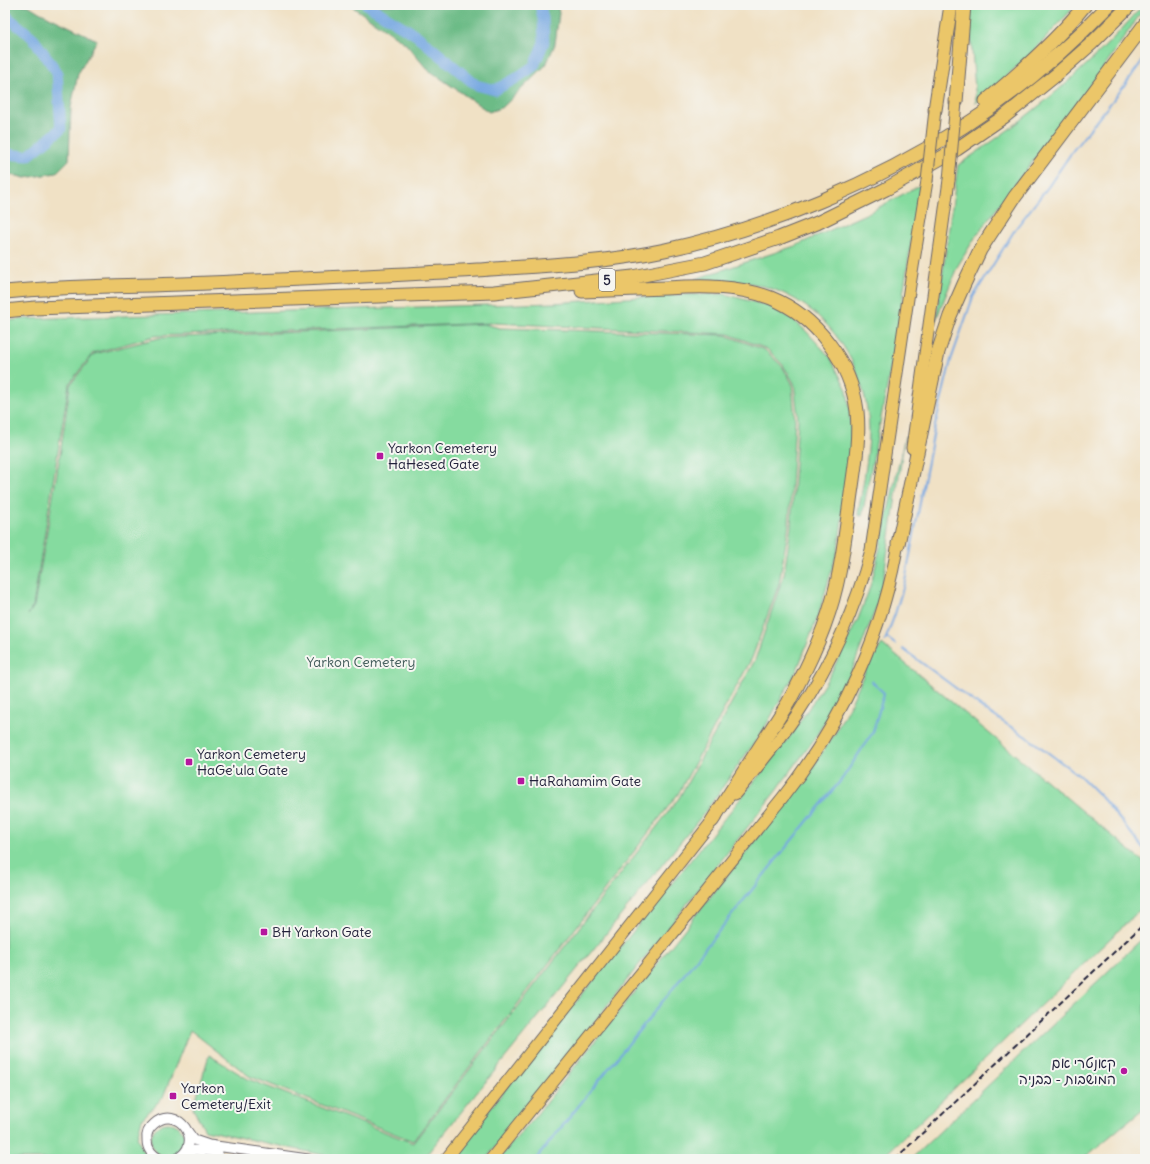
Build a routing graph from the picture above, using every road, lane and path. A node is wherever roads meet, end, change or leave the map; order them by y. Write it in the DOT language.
graph roads {
  1 [pos="951,5"];
  2 [pos="964,5"];
  3 [pos="1085,5"];
  4 [pos="1109,5"];
  5 [pos="1130,5"];
  6 [pos="1145,24"];
  7 [pos="956,102"];
  8 [pos="935,110"];
  9 [pos="923,150"];
  10 [pos="5,292"];
  11 [pos="494,292"];
  12 [pos="5,311"];
  13 [pos="898,544"];
  14 [pos="712,821"];
  15 [pos="188,1132"];
  16 [pos="457,1145"];
  17 [pos="178,1158"];
  18 [pos="160,1159"];
  19 [pos="265,1159"];
  20 [pos="308,1159"];
  21 [pos="441,1159"];
  22 [pos="446,1159"];
  23 [pos="491,1159"];
  1 -- 8 [label="highway"];
  2 -- 7 [label="highway"];
  3 -- 9 [label="highway"];
  4 -- 9 [label="highway, 5"];
  5 -- 11 [label="highway, 5"];
  6 -- 13 [label="highway"];
  7 -- 13 [label="main road, bridge"];
  8 -- 14 [label="main road, bridge"];
  9 -- 10 [label="highway, 5"];
  11 -- 12 [label="highway, 5"];
  11 -- 14 [label="highway"];
  13 -- 23 [label="main road"];
  14 -- 16 [label="main road"];
  15 -- 17 [label="street"];
  15 -- 18 [label="street"];
  15 -- 20 [label="street"];
  16 -- 21 [label="main road"];
  16 -- 22 [label="main road"];
  17 -- 19 [label="street"];
}
